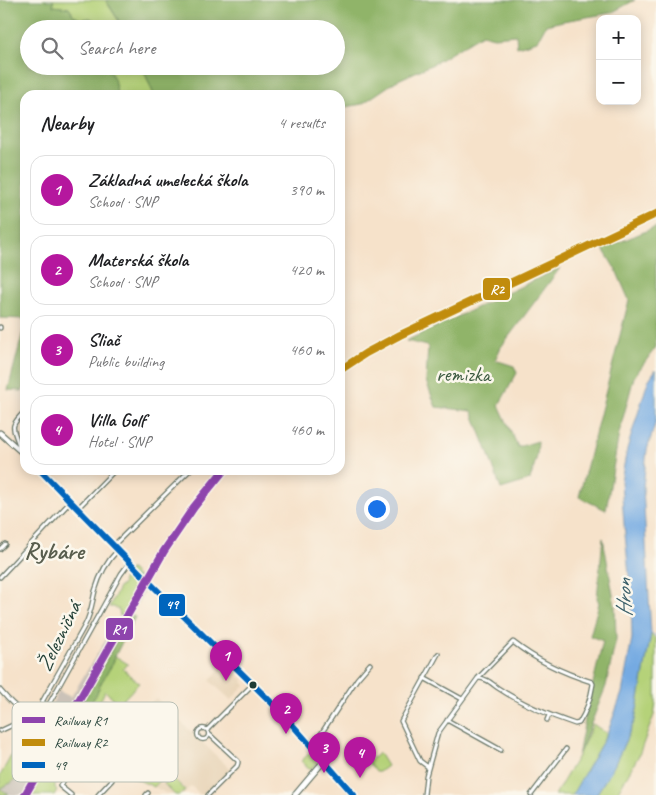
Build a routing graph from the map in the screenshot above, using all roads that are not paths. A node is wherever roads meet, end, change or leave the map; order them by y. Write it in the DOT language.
graph roads {
  1 [pos="20,416"];
  2 [pos="0,433"];
  3 [pos="20,450"];
  4 [pos="45,475"];
  5 [pos="110,475"];
  6 [pos="185,475"];
  7 [pos="71,501"];
  8 [pos="78,508"];
  9 [pos="5,544"];
  10 [pos="116,548"];
  11 [pos="0,550"];
  12 [pos="130,562"];
  13 [pos="0,577"];
  14 [pos="438,654"];
  15 [pos="370,664"];
  16 [pos="424,678"];
  17 [pos="478,678"];
  18 [pos="252,684"];
  19 [pos="0,690"];
  20 [pos="462,699"];
  21 [pos="42,702"];
  22 [pos="50,702"];
  23 [pos="12,705"];
  24 [pos="549,715"];
  25 [pos="447,720"];
  26 [pos="547,720"];
  27 [pos="12,725"];
  28 [pos="0,731"];
  29 [pos="208,733"];
  30 [pos="311,747"];
  31 [pos="566,749"];
  32 [pos="501,750"];
  33 [pos="324,761"];
  34 [pos="428,767"];
  35 [pos="62,782"];
  36 [pos="110,782"];
  37 [pos="71,795"];
  38 [pos="98,795"];
  39 [pos="208,795"];
  40 [pos="295,795"];
  41 [pos="354,795"];
  42 [pos="424,795"];
  43 [pos="530,795"];
  1 -- 3 [label="street"];
  2 -- 3 [label="street"];
  4 -- 7 [label="street"];
  5 -- 8 [label="street"];
  6 -- 10 [label="street"];
  7 -- 8 [label="street"];
  7 -- 13 [label="street"];
  8 -- 10 [label="street"];
  9 -- 11 [label="street"];
  10 -- 12 [label="street"];
  10 -- 21 [label="street, Železničná"];
  12 -- 18 [label="street"];
  12 -- 22 [label="street, Železničná"];
  14 -- 16 [label="street"];
  15 -- 30 [label="street"];
  16 -- 20 [label="street"];
  16 -- 34 [label="street"];
  17 -- 20 [label="street"];
  17 -- 24 [label="street"];
  17 -- 24 [label="street"];
  18 -- 29 [label="street"];
  18 -- 30 [label="street"];
  19 -- 23 [label="street"];
  20 -- 25 [label="street"];
  24 -- 26 [label="street"];
  25 -- 32 [label="street"];
  25 -- 34 [label="street"];
  27 -- 28 [label="street, Železničná"];
  29 -- 29 [label="street"];
  29 -- 39 [label="street"];
  30 -- 33 [label="street"];
  31 -- 43 [label="street"];
  33 -- 40 [label="street"];
  33 -- 41 [label="street"];
  34 -- 42 [label="street"];
  35 -- 37 [label="street"];
  36 -- 38 [label="street"];
}
